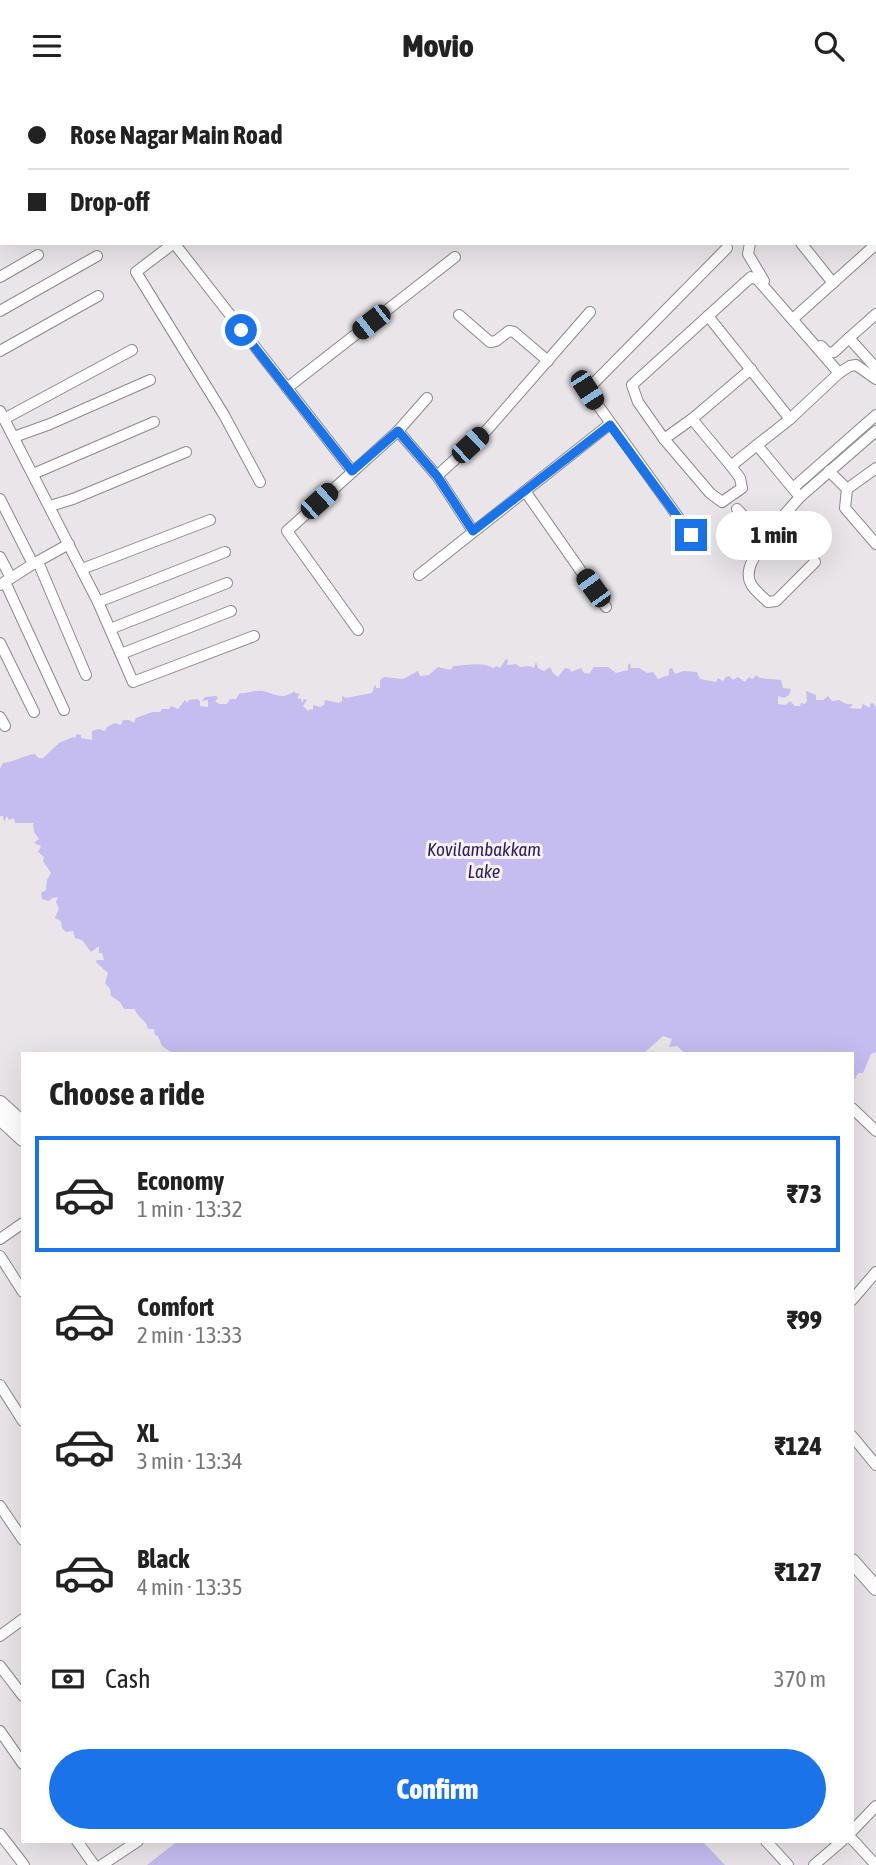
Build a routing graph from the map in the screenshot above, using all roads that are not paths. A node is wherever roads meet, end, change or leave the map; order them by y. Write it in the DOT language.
graph roads {
  1 [pos="171,245"];
  2 [pos="176,245"];
  3 [pos="750,245"];
  4 [pos="803,245"];
  5 [pos="874,246"];
  6 [pos="727,248"];
  7 [pos="38,255"];
  8 [pos="97,256"];
  9 [pos="455,257"];
  10 [pos="0,277"];
  11 [pos="833,283"];
  12 [pos="98,296"];
  13 [pos="0,311"];
  14 [pos="590,312"];
  15 [pos="876,314"];
  16 [pos="459,315"];
  17 [pos="708,316"];
  18 [pos="795,317"];
  19 [pos="849,338"];
  20 [pos="132,350"];
  21 [pos="0,351"];
  22 [pos="548,361"];
  23 [pos="876,368"];
  24 [pos="751,369"];
  25 [pos="839,373"];
  26 [pos="876,379"];
  27 [pos="150,380"];
  28 [pos="287,388"];
  29 [pos="427,398"];
  30 [pos="2,415"];
  31 [pos="876,415"];
  32 [pos="692,419"];
  33 [pos="790,419"];
  34 [pos="154,422"];
  35 [pos="610,425"];
  36 [pos="398,431"];
  37 [pos="876,431"];
  38 [pos="15,437"];
  39 [pos="664,439"];
  40 [pos="757,445"];
  41 [pos="186,452"];
  42 [pos="731,466"];
  43 [pos="876,468"];
  44 [pos="352,471"];
  45 [pos="829,471"];
  46 [pos="33,474"];
  47 [pos="437,476"];
  48 [pos="260,482"];
  49 [pos="847,489"];
  50 [pos="525,491"];
  51 [pos="796,492"];
  52 [pos="0,499"];
  53 [pos="50,506"];
  54 [pos="737,509"];
  55 [pos="210,520"];
  56 [pos="776,524"];
  57 [pos="473,531"];
  58 [pos="691,535"];
  59 [pos="765,538"];
  60 [pos="69,544"];
  61 [pos="876,544"];
  62 [pos="225,552"];
  63 [pos="0,557"];
  64 [pos="815,562"];
  65 [pos="35,563"];
  66 [pos="82,569"];
  67 [pos="419,575"];
  68 [pos="5,582"];
  69 [pos="227,583"];
  70 [pos="98,602"];
  71 [pos="606,607"];
  72 [pos="231,611"];
  73 [pos="110,629"];
  74 [pos="358,630"];
  75 [pos="254,636"];
  76 [pos="0,643"];
  77 [pos="121,653"];
  78 [pos="86,675"];
  79 [pos="64,710"];
  80 [pos="34,712"];
  81 [pos="0,1103"];
  82 [pos="854,1110"];
  83 [pos="0,1118"];
  84 [pos="21,1121"];
  85 [pos="876,1131"];
  86 [pos="21,1137"];
  87 [pos="21,1224"];
  88 [pos="0,1239"];
  89 [pos="0,1256"];
  90 [pos="876,1272"];
  91 [pos="21,1289"];
  92 [pos="854,1298"];
  93 [pos="0,1385"];
  94 [pos="21,1418"];
  95 [pos="854,1438"];
  96 [pos="876,1465"];
  97 [pos="0,1506"];
  98 [pos="21,1537"];
  99 [pos="854,1563"];
  100 [pos="876,1588"];
  101 [pos="21,1620"];
  102 [pos="1,1634"];
  103 [pos="0,1666"];
  104 [pos="21,1693"];
  105 [pos="0,1731"];
  106 [pos="21,1761"];
  107 [pos="876,1806"];
  108 [pos="854,1829"];
  109 [pos="0,1834"];
  110 [pos="854,1841"];
  111 [pos="78,1843"];
  112 [pos="133,1843"];
  113 [pos="768,1843"];
  114 [pos="840,1843"];
  115 [pos="24,1865"];
  116 [pos="94,1865"];
  117 [pos="103,1865"];
  118 [pos="788,1865"];
  119 [pos="814,1865"];
  120 [pos="876,1865"];
  1 -- 48 [label="street"];
  2 -- 28 [label="street"];
  3 -- 18 [label="street"];
  4 -- 11 [label="street"];
  5 -- 11 [label="street"];
  6 -- 35 [label="street"];
  7 -- 10 [label="street"];
  8 -- 13 [label="street"];
  9 -- 28 [label="street"];
  11 -- 18 [label="street"];
  12 -- 21 [label="street"];
  14 -- 22 [label="street"];
  15 -- 19 [label="street"];
  16 -- 22 [label="street"];
  17 -- 24 [label="street"];
  17 -- 25 [label="street"];
  17 -- 39 [label="street"];
  18 -- 19 [label="street"];
  19 -- 23 [label="street"];
  20 -- 30 [label="street"];
  22 -- 47 [label="street"];
  24 -- 32 [label="street"];
  24 -- 33 [label="street"];
  25 -- 26 [label="street"];
  25 -- 33 [label="street"];
  27 -- 38 [label="street"];
  28 -- 44 [label="street"];
  29 -- 36 [label="street"];
  30 -- 38 [label="street"];
  31 -- 51 [label="street"];
  32 -- 39 [label="street"];
  32 -- 42 [label="street"];
  33 -- 40 [label="street"];
  34 -- 46 [label="street"];
  35 -- 50 [label="street"];
  35 -- 58 [label="street"];
  36 -- 44 [label="street"];
  36 -- 47 [label="street"];
  37 -- 45 [label="street"];
  38 -- 46 [label="street"];
  39 -- 42 [label="street"];
  40 -- 42 [label="street"];
  40 -- 51 [label="street"];
  41 -- 53 [label="street"];
  43 -- 49 [label="street"];
  44 -- 74 [label="street"];
  45 -- 49 [label="street"];
  45 -- 51 [label="street"];
  46 -- 53 [label="street"];
  47 -- 57 [label="street"];
  49 -- 61 [label="street"];
  50 -- 57 [label="street"];
  50 -- 71 [label="street"];
  51 -- 56 [label="street"];
  52 -- 65 [label="street"];
  53 -- 60 [label="street"];
  54 -- 59 [label="street"];
  55 -- 66 [label="street"];
  56 -- 59 [label="street"];
  56 -- 59 [label="street"];
  57 -- 67 [label="street"];
  59 -- 64 [label="street"];
  60 -- 65 [label="street"];
  60 -- 66 [label="street"];
  62 -- 70 [label="street"];
  63 -- 68 [label="street"];
  65 -- 68 [label="street"];
  65 -- 78 [label="street"];
  66 -- 70 [label="street"];
  68 -- 79 [label="street"];
  69 -- 73 [label="street"];
  70 -- 73 [label="street"];
  72 -- 77 [label="street"];
  73 -- 77 [label="street"];
  75 -- 77 [label="street"];
  76 -- 80 [label="street"];
  81 -- 84 [label="street"];
  82 -- 85 [label="street"];
  83 -- 86 [label="street"];
  87 -- 88 [label="street"];
  89 -- 91 [label="street"];
  90 -- 92 [label="street"];
  93 -- 94 [label="street"];
  95 -- 96 [label="street"];
  97 -- 98 [label="street"];
  99 -- 100 [label="street"];
  101 -- 102 [label="street"];
  103 -- 104 [label="street"];
  105 -- 106 [label="street"];
  107 -- 108 [label="street"];
  109 -- 115 [label="street"];
  110 -- 120 [label="street"];
  111 -- 116 [label="street"];
  112 -- 117 [label="street"];
  113 -- 118 [label="street"];
  114 -- 119 [label="street"];
}
